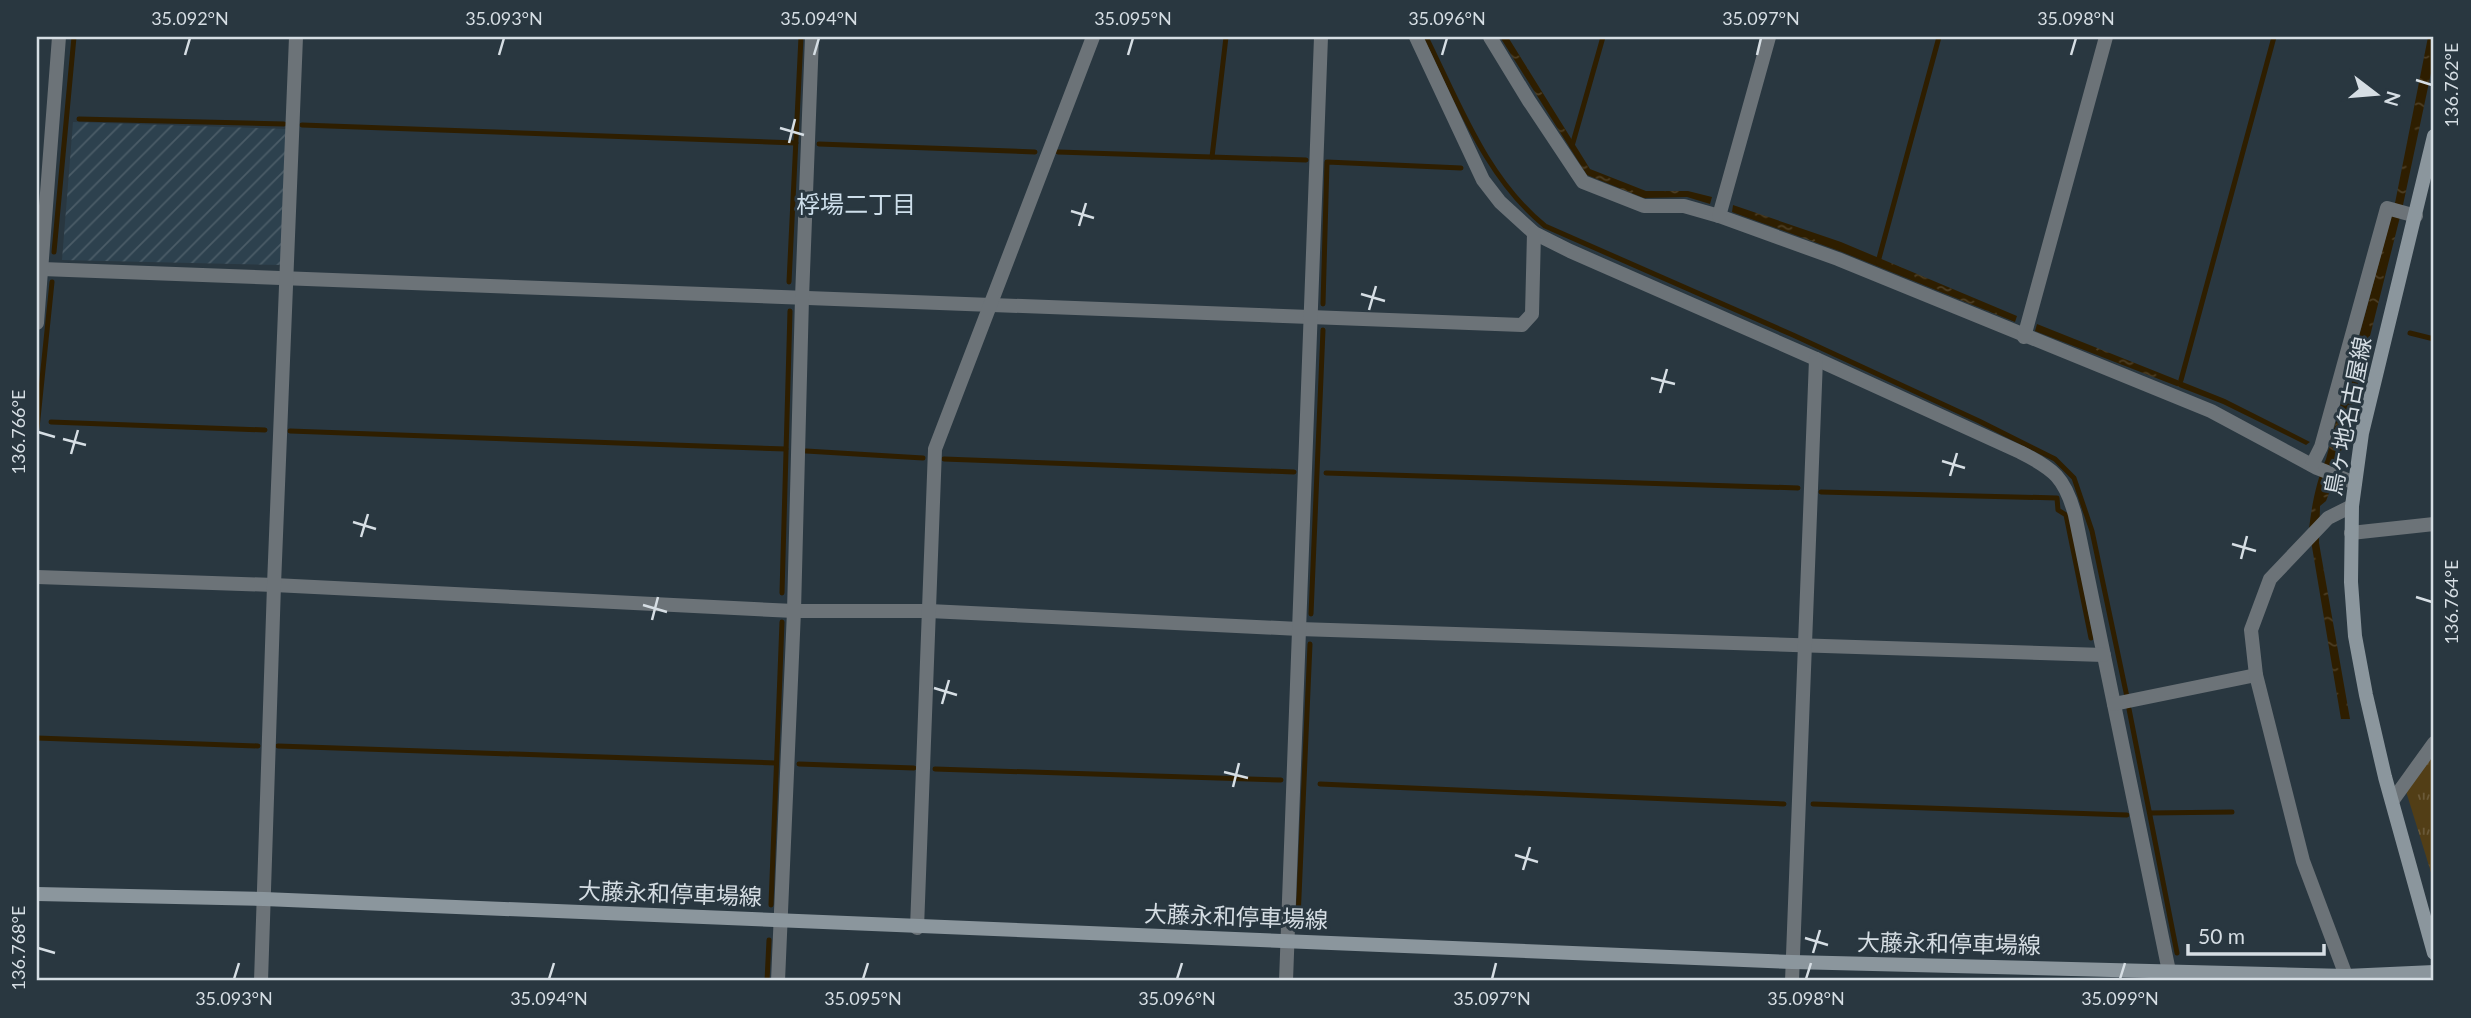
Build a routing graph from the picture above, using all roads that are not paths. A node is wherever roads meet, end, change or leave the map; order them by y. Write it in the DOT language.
graph roads {
  1 [pos="59,37"];
  2 [pos="296,37"];
  3 [pos="812,37"];
  4 [pos="1093,37"];
  5 [pos="1321,37"];
  6 [pos="1416,37"];
  7 [pos="1490,37"];
  8 [pos="1769,37"];
  9 [pos="2106,37"];
  10 [pos="2434,136"];
  11 [pos="2432,158"];
  12 [pos="2404,213"];
  13 [pos="1719,216"];
  14 [pos="1534,233"];
  15 [pos="42,269"];
  16 [pos="287,278"];
  17 [pos="802,298"];
  18 [pos="989,305"];
  19 [pos="1310,318"];
  20 [pos="37,323"];
  21 [pos="2024,337"];
  22 [pos="1816,359"];
  23 [pos="2314,467"];
  24 [pos="2355,483"];
  25 [pos="2352,506"];
  26 [pos="2434,524"];
  27 [pos="2351,533"];
  28 [pos="37,577"];
  29 [pos="274,585"];
  30 [pos="794,611"];
  31 [pos="929,611"];
  32 [pos="1299,629"];
  33 [pos="1804,645"];
  34 [pos="2104,655"];
  35 [pos="2256,675"];
  36 [pos="2114,704"];
  37 [pos="2434,743"];
  38 [pos="2393,800"];
  39 [pos="37,894"];
  40 [pos="264,900"];
  41 [pos="780,920"];
  42 [pos="917,928"];
  43 [pos="1288,940"];
  44 [pos="2434,953"];
  45 [pos="1792,962"];
  46 [pos="2434,972"];
  47 [pos="2170,976"];
  48 [pos="2347,978"];
  49 [pos="261,981"];
  50 [pos="778,981"];
  51 [pos="1286,981"];
  52 [pos="1792,981"];
  1 -- 15 [label="street"];
  2 -- 16 [label="street"];
  3 -- 17 [label="street"];
  4 -- 18 [label="street"];
  5 -- 19 [label="street"];
  6 -- 14 [label="street"];
  7 -- 13 [label="street"];
  8 -- 13 [label="street"];
  9 -- 21 [label="street"];
  10 -- 11 [label="main road, 鳥ヶ地名古屋線"];
  11 -- 12 [label="main road, 鳥ヶ地名古屋線"];
  12 -- 23 [label="street"];
  12 -- 24 [label="main road, 鳥ヶ地名古屋線"];
  13 -- 21 [label="street"];
  14 -- 19 [label="street"];
  14 -- 22 [label="street"];
  15 -- 16 [label="street"];
  15 -- 20 [label="street"];
  16 -- 17 [label="street"];
  16 -- 29 [label="street"];
  17 -- 18 [label="street"];
  17 -- 30 [label="street"];
  18 -- 19 [label="street"];
  18 -- 31 [label="street"];
  19 -- 32 [label="street"];
  21 -- 23 [label="street"];
  22 -- 33 [label="street"];
  22 -- 34 [label="street"];
  23 -- 24 [label="street"];
  24 -- 25 [label="main road, 鳥ヶ地名古屋線"];
  25 -- 27 [label="main road, 鳥ヶ地名古屋線"];
  25 -- 35 [label="street"];
  26 -- 27 [label="street"];
  27 -- 38 [label="main road, 鳥ヶ地名古屋線"];
  28 -- 29 [label="street"];
  29 -- 30 [label="street"];
  29 -- 40 [label="street"];
  30 -- 31 [label="street"];
  30 -- 41 [label="street"];
  31 -- 32 [label="street"];
  31 -- 42 [label="street"];
  32 -- 33 [label="street"];
  32 -- 43 [label="street"];
  33 -- 34 [label="street"];
  33 -- 45 [label="street"];
  34 -- 36 [label="street"];
  35 -- 36 [label="street"];
  35 -- 48 [label="street"];
  36 -- 47 [label="street"];
  37 -- 38 [label="street"];
  38 -- 44 [label="main road, 鳥ヶ地名古屋線"];
  39 -- 40 [label="main road, 大藤永和停車場線"];
  40 -- 41 [label="main road, 大藤永和停車場線"];
  40 -- 49 [label="street"];
  41 -- 42 [label="main road, 大藤永和停車場線"];
  41 -- 50 [label="street"];
  42 -- 43 [label="main road, 大藤永和停車場線"];
  43 -- 45 [label="main road, 大藤永和停車場線"];
  43 -- 51 [label="street"];
  45 -- 47 [label="main road, 大藤永和停車場線"];
  45 -- 52 [label="street"];
  46 -- 48 [label="main road, 大藤永和停車場線"];
  47 -- 48 [label="main road, 大藤永和停車場線"];
}
